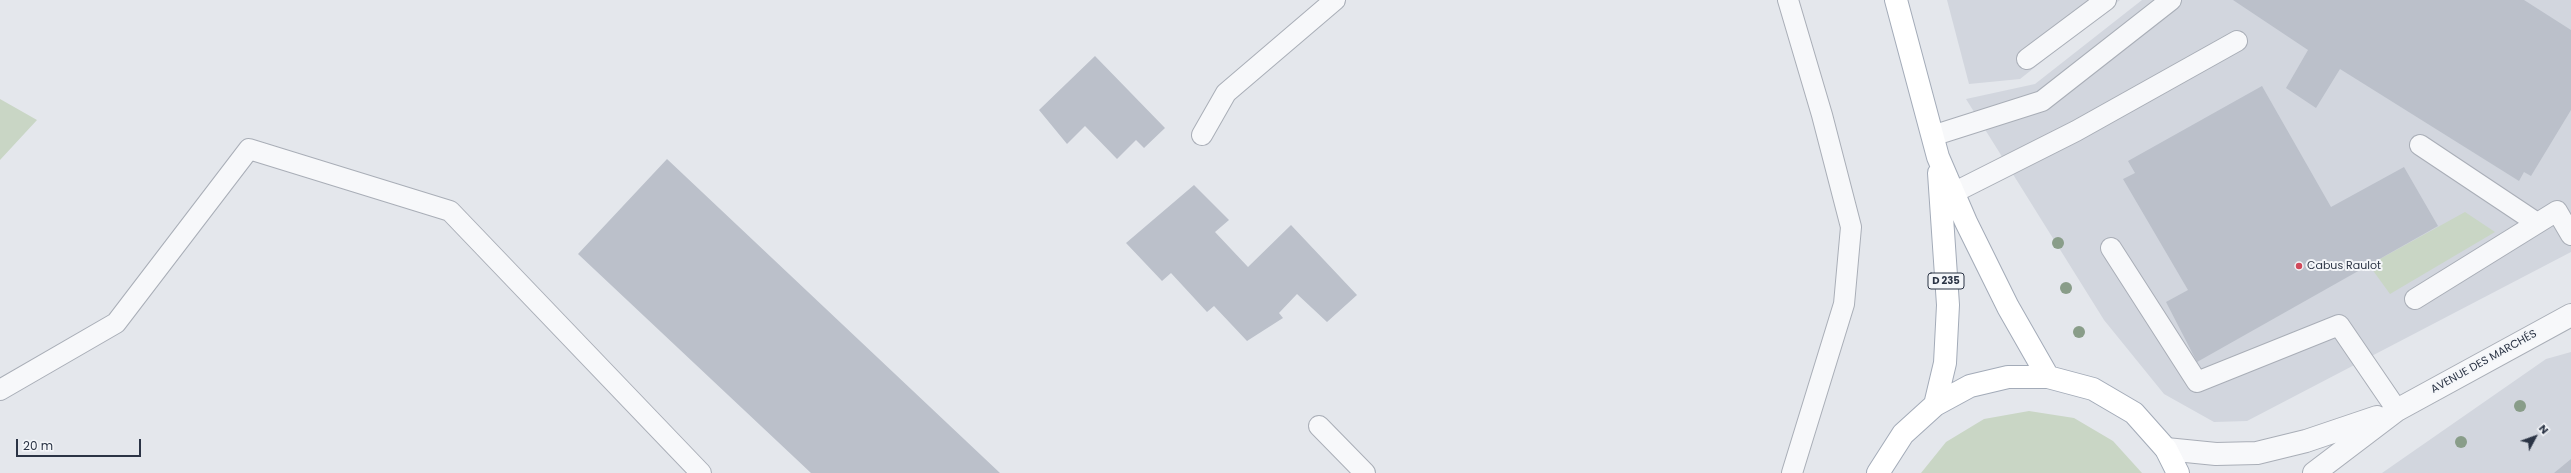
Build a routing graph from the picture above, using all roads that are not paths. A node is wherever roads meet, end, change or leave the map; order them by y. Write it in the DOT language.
graph roads {
  1 [pos="1335,0"];
  2 [pos="1788,0"];
  3 [pos="1896,0"];
  4 [pos="2106,0"];
  5 [pos="2172,0"];
  6 [pos="2237,41"];
  7 [pos="2027,59"];
  8 [pos="1202,135"];
  9 [pos="1932,136"];
  10 [pos="2420,145"];
  11 [pos="1938,157"];
  12 [pos="1953,193"];
  13 [pos="2537,223"];
  14 [pos="2571,235"];
  15 [pos="2111,248"];
  16 [pos="2415,299"];
  17 [pos="2571,315"];
  18 [pos="2048,377"];
  19 [pos="0,390"];
  20 [pos="1935,404"];
  21 [pos="2397,410"];
  22 [pos="1319,426"];
  23 [pos="2166,449"];
  24 [pos="701,473"];
  25 [pos="1365,473"];
  26 [pos="1792,473"];
  27 [pos="1878,473"];
  28 [pos="2178,473"];
  29 [pos="2314,473"];
  1 -- 8 [label="lane"];
  2 -- 26 [label="lane"];
  3 -- 9 [label="main road, D 235"];
  4 -- 7 [label="lane"];
  5 -- 9 [label="lane"];
  6 -- 12 [label="lane"];
  9 -- 11 [label="main road, D 235"];
  10 -- 13 [label="lane"];
  11 -- 12 [label="main road, D 235"];
  11 -- 20 [label="main road, D 235"];
  12 -- 18 [label="main road, D 235"];
  13 -- 14 [label="lane"];
  13 -- 16 [label="lane"];
  15 -- 21 [label="lane"];
  17 -- 21 [label="street, AVENUE DES MARCHÉS"];
  18 -- 20 [label="main road"];
  18 -- 23 [label="main road"];
  19 -- 24 [label="lane"];
  20 -- 27 [label="main road"];
  21 -- 23 [label="street, AVENUE DES MARCHÉS"];
  21 -- 29 [label="street, AVENUE DES MARCHÉS"];
  22 -- 25 [label="lane"];
  23 -- 28 [label="main road"];
}
